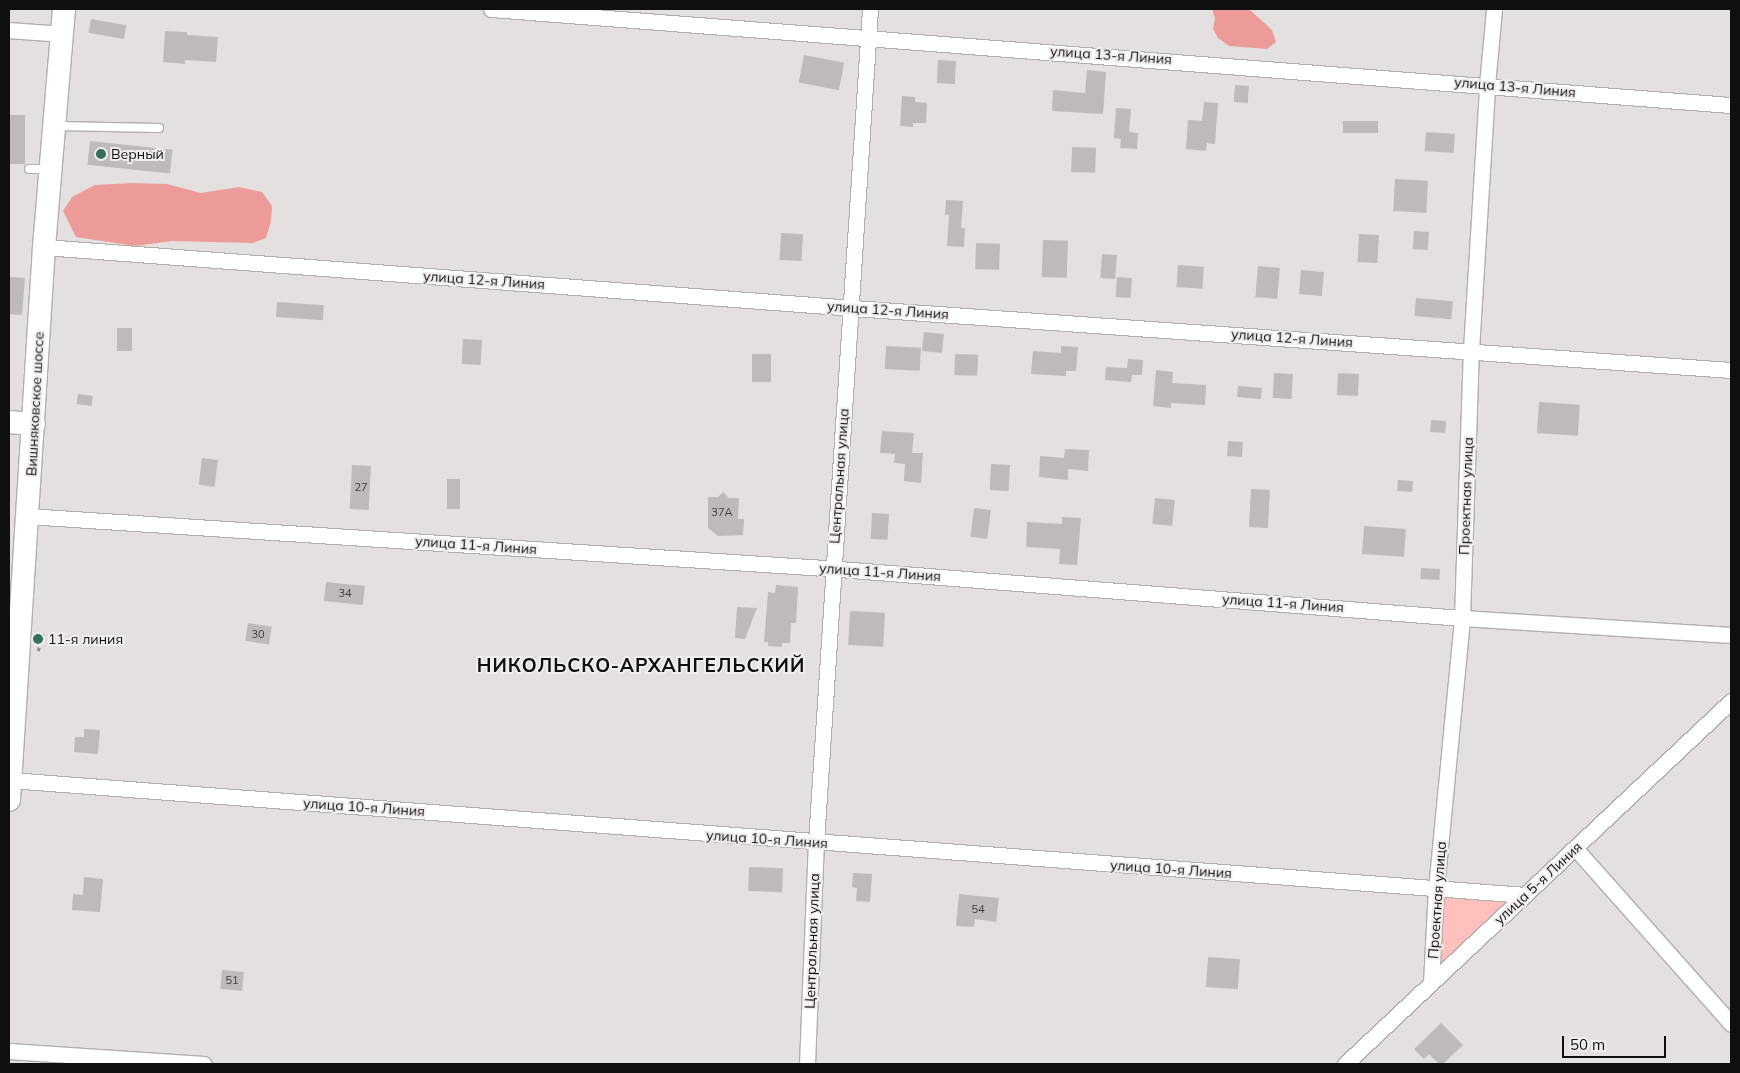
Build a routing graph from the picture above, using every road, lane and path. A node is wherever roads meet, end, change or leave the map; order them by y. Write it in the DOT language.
graph roads {
  1 [pos="64,9"];
  2 [pos="491,9"];
  3 [pos="870,9"];
  4 [pos="1494,9"];
  5 [pos="9,30"];
  6 [pos="62,34"];
  7 [pos="868,36"];
  8 [pos="1487,85"];
  9 [pos="1731,105"];
  10 [pos="55,126"];
  11 [pos="159,128"];
  12 [pos="44,247"];
  13 [pos="849,308"];
  14 [pos="1471,350"];
  15 [pos="1731,370"];
  16 [pos="9,422"];
  17 [pos="34,424"];
  18 [pos="28,516"];
  19 [pos="833,568"];
  20 [pos="1462,618"];
  21 [pos="1731,635"];
  22 [pos="12,688"];
  23 [pos="1731,701"];
  24 [pos="9,790"];
  25 [pos="816,842"];
  26 [pos="1575,848"];
  27 [pos="1436,889"];
  28 [pos="1525,895"];
  29 [pos="1431,984"];
  30 [pos="1731,1024"];
  31 [pos="9,1052"];
  32 [pos="204,1064"];
  33 [pos="807,1064"];
  34 [pos="1345,1064"];
  1 -- 6 [label="street, Вишняковское шоссе"];
  2 -- 7 [label="street, улица 13-я Линия"];
  3 -- 7 [label="street, Центральная улица"];
  4 -- 8 [label="street, Проектная улица"];
  5 -- 6 [label="street"];
  6 -- 10 [label="street, Вишняковское шоссе"];
  7 -- 8 [label="street, улица 13-я Линия"];
  7 -- 13 [label="street, Центральная улица"];
  8 -- 9 [label="street, улица 13-я Линия"];
  8 -- 14 [label="street, Проектная улица"];
  10 -- 11 [label="lane"];
  10 -- 12 [label="street, Вишняковское шоссе"];
  12 -- 13 [label="street, улица 12-я Линия"];
  12 -- 17 [label="street, Вишняковское шоссе"];
  13 -- 14 [label="street, улица 12-я Линия"];
  13 -- 19 [label="street, Центральная улица"];
  14 -- 15 [label="street, улица 12-я Линия"];
  14 -- 20 [label="street, Проектная улица"];
  16 -- 17 [label="street"];
  17 -- 18 [label="street, Вишняковское шоссе"];
  18 -- 19 [label="street, улица 11-я Линия"];
  18 -- 22 [label="street, Вишняковское шоссе"];
  19 -- 20 [label="street, улица 11-я Линия"];
  19 -- 25 [label="street, Центральная улица"];
  20 -- 21 [label="street, улица 11-я Линия"];
  20 -- 27 [label="street, Проектная улица"];
  22 -- 24 [label="street, Вишняковское шоссе"];
  23 -- 26 [label="street, улица 5-я Линия"];
  24 -- 25 [label="street, улица 10-я Линия"];
  25 -- 27 [label="street, улица 10-я Линия"];
  25 -- 33 [label="street, Центральная улица"];
  26 -- 28 [label="street, улица 5-я Линия"];
  26 -- 30 [label="street"];
  27 -- 28 [label="street, улица 10-я Линия"];
  27 -- 29 [label="street, Проектная улица"];
  28 -- 29 [label="street, улица 5-я Линия"];
  29 -- 34 [label="street, улица 5-я Линия"];
  31 -- 32 [label="street"];
}
